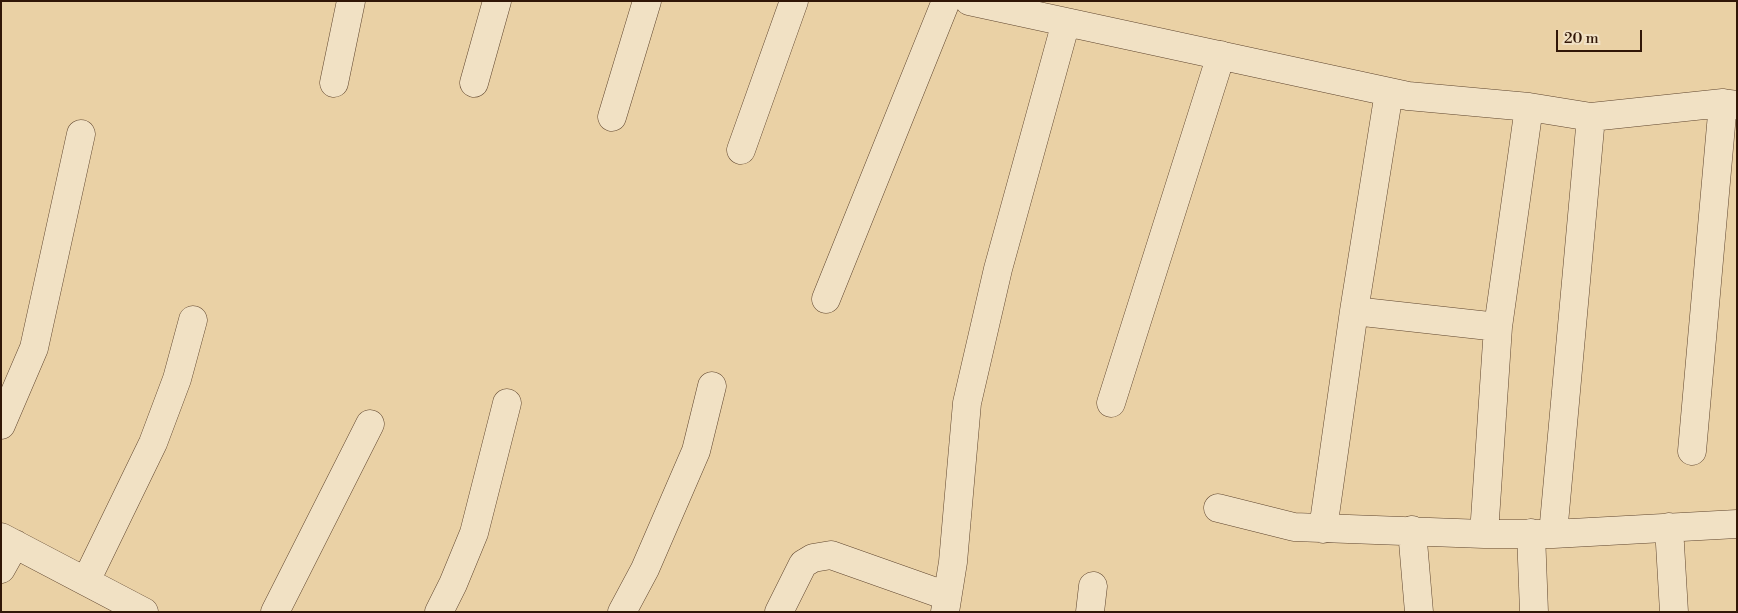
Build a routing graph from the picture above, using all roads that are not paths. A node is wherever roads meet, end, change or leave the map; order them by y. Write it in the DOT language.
graph roads {
  1 [pos="351,1"];
  2 [pos="497,1"];
  3 [pos="647,1"];
  4 [pos="794,1"];
  5 [pos="946,1"];
  6 [pos="969,1"];
  7 [pos="1066,22"];
  8 [pos="1221,55"];
  9 [pos="474,82"];
  10 [pos="334,83"];
  11 [pos="1389,92"];
  12 [pos="1730,104"];
  13 [pos="1529,107"];
  14 [pos="612,117"];
  15 [pos="1591,117"];
  16 [pos="81,134"];
  17 [pos="740,150"];
  18 [pos="826,299"];
  19 [pos="1354,312"];
  20 [pos="193,320"];
  21 [pos="1498,327"];
  22 [pos="712,386"];
  23 [pos="507,403"];
  24 [pos="1111,403"];
  25 [pos="370,424"];
  26 [pos="1,425"];
  27 [pos="1692,451"];
  28 [pos="1218,508"];
  29 [pos="1737,524"];
  30 [pos="1669,527"];
  31 [pos="1323,529"];
  32 [pos="1412,530"];
  33 [pos="1542,533"];
  34 [pos="1484,534"];
  35 [pos="8,540"];
  36 [pos="1,569"];
  37 [pos="86,581"];
  38 [pos="946,604"];
  39 [pos="144,612"];
  40 [pos="275,612"];
  41 [pos="439,612"];
  42 [pos="622,612"];
  43 [pos="779,612"];
  44 [pos="1419,612"];
  45 [pos="1534,612"];
  46 [pos="1674,612"];
  1 -- 10 [label="street"];
  2 -- 9 [label="street"];
  3 -- 14 [label="street"];
  4 -- 17 [label="street"];
  5 -- 18 [label="street"];
  6 -- 7 [label="street"];
  7 -- 8 [label="street"];
  7 -- 38 [label="street"];
  8 -- 11 [label="street"];
  8 -- 24 [label="street"];
  11 -- 13 [label="street"];
  11 -- 19 [label="street"];
  12 -- 15 [label="street"];
  12 -- 27 [label="street"];
  13 -- 15 [label="street"];
  13 -- 21 [label="street"];
  15 -- 33 [label="street"];
  16 -- 26 [label="street"];
  19 -- 21 [label="street"];
  19 -- 31 [label="street"];
  20 -- 37 [label="street"];
  21 -- 34 [label="street"];
  22 -- 42 [label="street"];
  23 -- 41 [label="street"];
  25 -- 40 [label="street"];
  28 -- 31 [label="street"];
  29 -- 30 [label="street"];
  30 -- 33 [label="street"];
  30 -- 46 [label="street"];
  31 -- 32 [label="street"];
  32 -- 34 [label="street"];
  32 -- 44 [label="street"];
  33 -- 34 [label="street"];
  33 -- 45 [label="street"];
  35 -- 36 [label="street"];
  35 -- 37 [label="street"];
  37 -- 39 [label="street"];
  38 -- 43 [label="street"];
}
